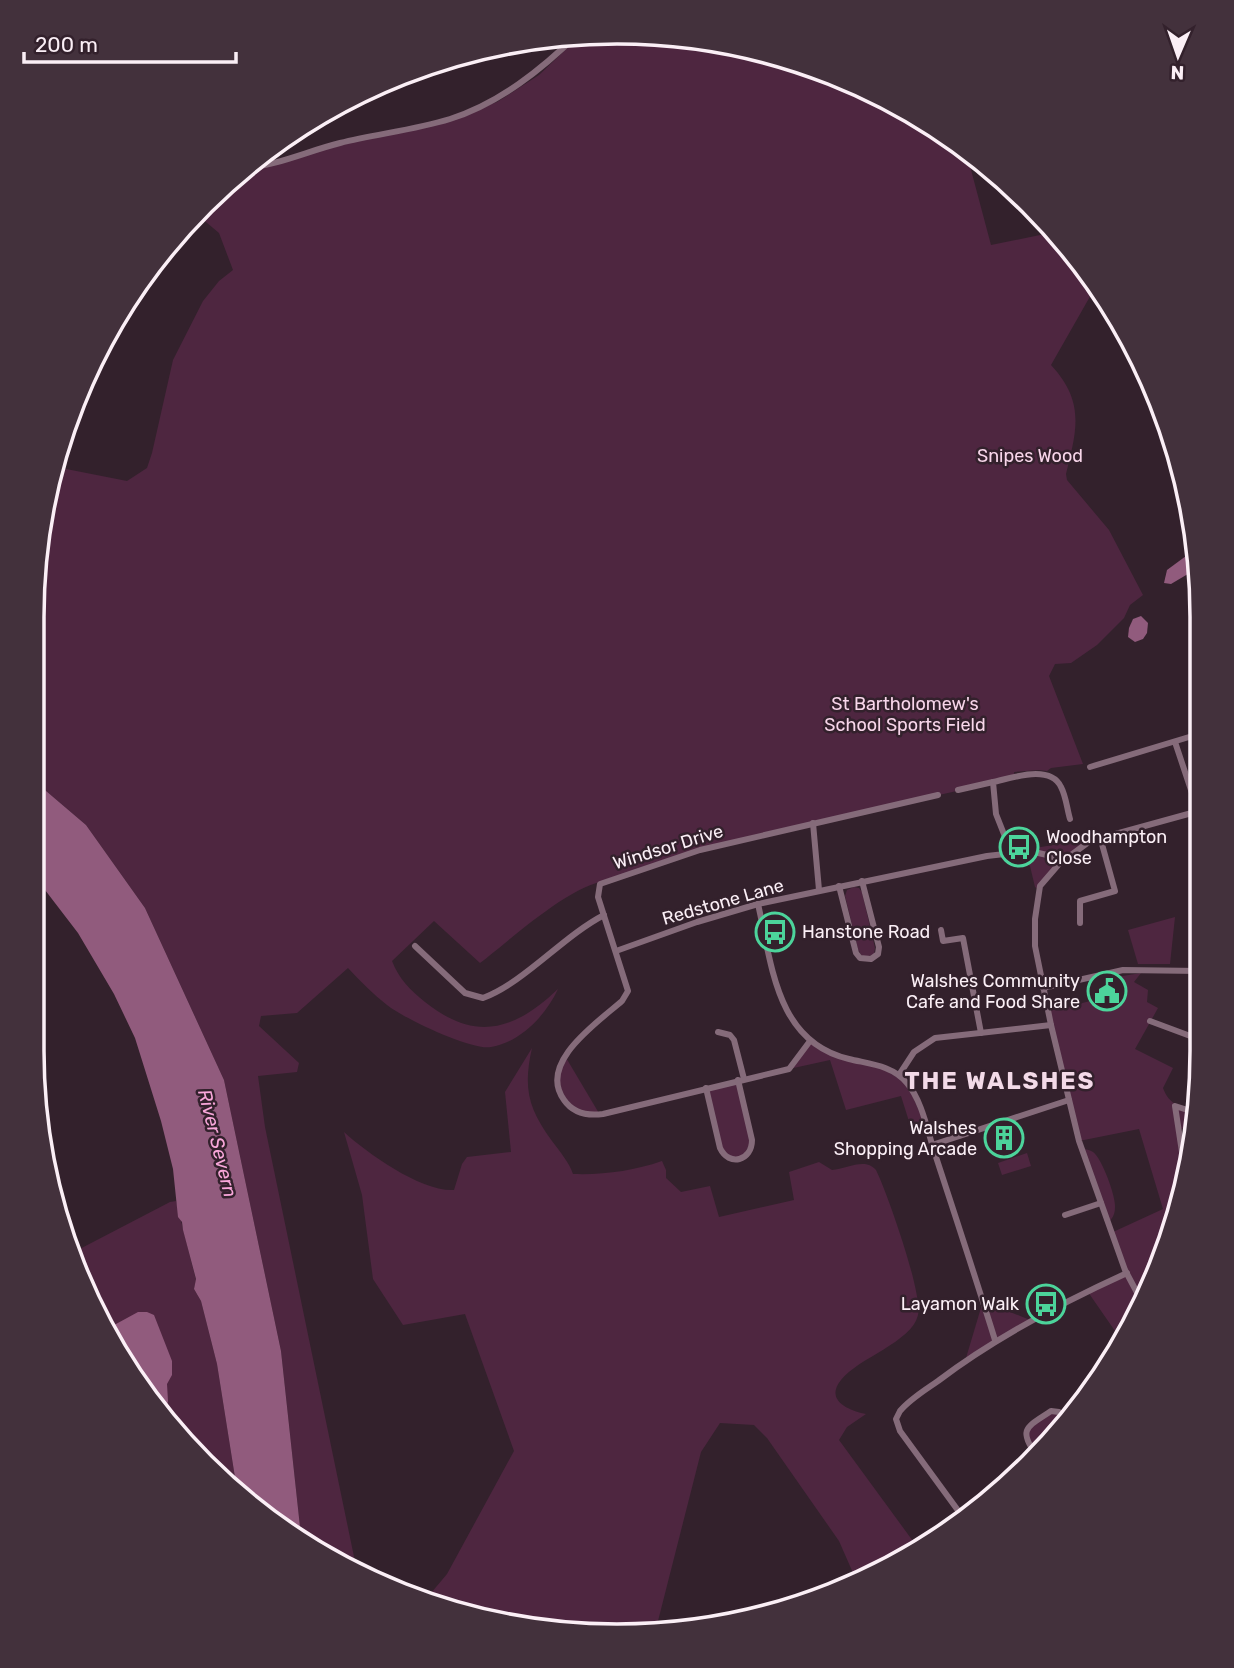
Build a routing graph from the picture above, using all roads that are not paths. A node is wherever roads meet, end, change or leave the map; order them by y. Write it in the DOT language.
graph roads {
  1 [pos="563,47"];
  2 [pos="264,165"];
  3 [pos="1190,737"];
  4 [pos="1175,742"];
  5 [pos="1090,767"];
  6 [pos="993,782"];
  7 [pos="1190,787"];
  8 [pos="958,790"];
  9 [pos="938,795"];
  10 [pos="1190,813"];
  11 [pos="1070,819"];
  12 [pos="813,822"];
  13 [pos="1100,837"];
  14 [pos="1011,852"];
  15 [pos="1059,864"];
  16 [pos="862,881"];
  17 [pos="839,886"];
  18 [pos="819,890"];
  19 [pos="758,904"];
  20 [pos="604,915"];
  21 [pos="1080,923"];
  22 [pos="941,930"];
  23 [pos="415,946"];
  24 [pos="616,951"];
  25 [pos="1190,971"];
  26 [pos="1044,988"];
  27 [pos="1150,1021"];
  28 [pos="1051,1025"];
  29 [pos="718,1032"];
  30 [pos="981,1033"];
  31 [pos="1190,1036"];
  32 [pos="810,1041"];
  33 [pos="899,1075"];
  34 [pos="741,1080"];
  35 [pos="706,1088"];
  36 [pos="1069,1100"];
  37 [pos="1187,1110"];
  38 [pos="932,1145"];
  39 [pos="1181,1148"];
  40 [pos="1101,1203"];
  41 [pos="1065,1214"];
  42 [pos="1127,1273"];
  43 [pos="1137,1292"];
  44 [pos="995,1340"];
  45 [pos="1061,1414"];
  46 [pos="1031,1447"];
  47 [pos="959,1511"];
  1 -- 2 [label="street"];
  3 -- 4 [label="street"];
  4 -- 5 [label="street"];
  4 -- 7 [label="street"];
  6 -- 8 [label="street"];
  6 -- 11 [label="street"];
  6 -- 14 [label="street"];
  9 -- 12 [label="street, Windsor Drive"];
  10 -- 13 [label="street"];
  12 -- 18 [label="street"];
  12 -- 20 [label="street, Windsor Drive"];
  13 -- 15 [label="street"];
  13 -- 21 [label="street"];
  14 -- 15 [label="street, Redstone Lane"];
  14 -- 16 [label="street, Redstone Lane"];
  15 -- 26 [label="street"];
  16 -- 17 [label="street, Redstone Lane"];
  16 -- 17 [label="street"];
  17 -- 18 [label="street, Redstone Lane"];
  18 -- 19 [label="street, Redstone Lane"];
  19 -- 24 [label="street, Redstone Lane"];
  19 -- 32 [label="street"];
  20 -- 23 [label="street"];
  20 -- 24 [label="street, Windsor Drive"];
  22 -- 30 [label="street"];
  24 -- 35 [label="street, Windsor Drive"];
  25 -- 26 [label="street"];
  26 -- 28 [label="street"];
  27 -- 31 [label="street"];
  28 -- 30 [label="street"];
  28 -- 36 [label="street"];
  29 -- 34 [label="street"];
  30 -- 33 [label="street"];
  32 -- 33 [label="street"];
  32 -- 34 [label="street"];
  33 -- 38 [label="street"];
  34 -- 35 [label="street"];
  34 -- 35 [label="street"];
  36 -- 38 [label="street"];
  36 -- 40 [label="street"];
  37 -- 39 [label="street"];
  38 -- 44 [label="street"];
  40 -- 41 [label="street"];
  40 -- 42 [label="street"];
  42 -- 43 [label="street"];
  42 -- 44 [label="street"];
  44 -- 47 [label="street"];
  45 -- 46 [label="street"];
}
